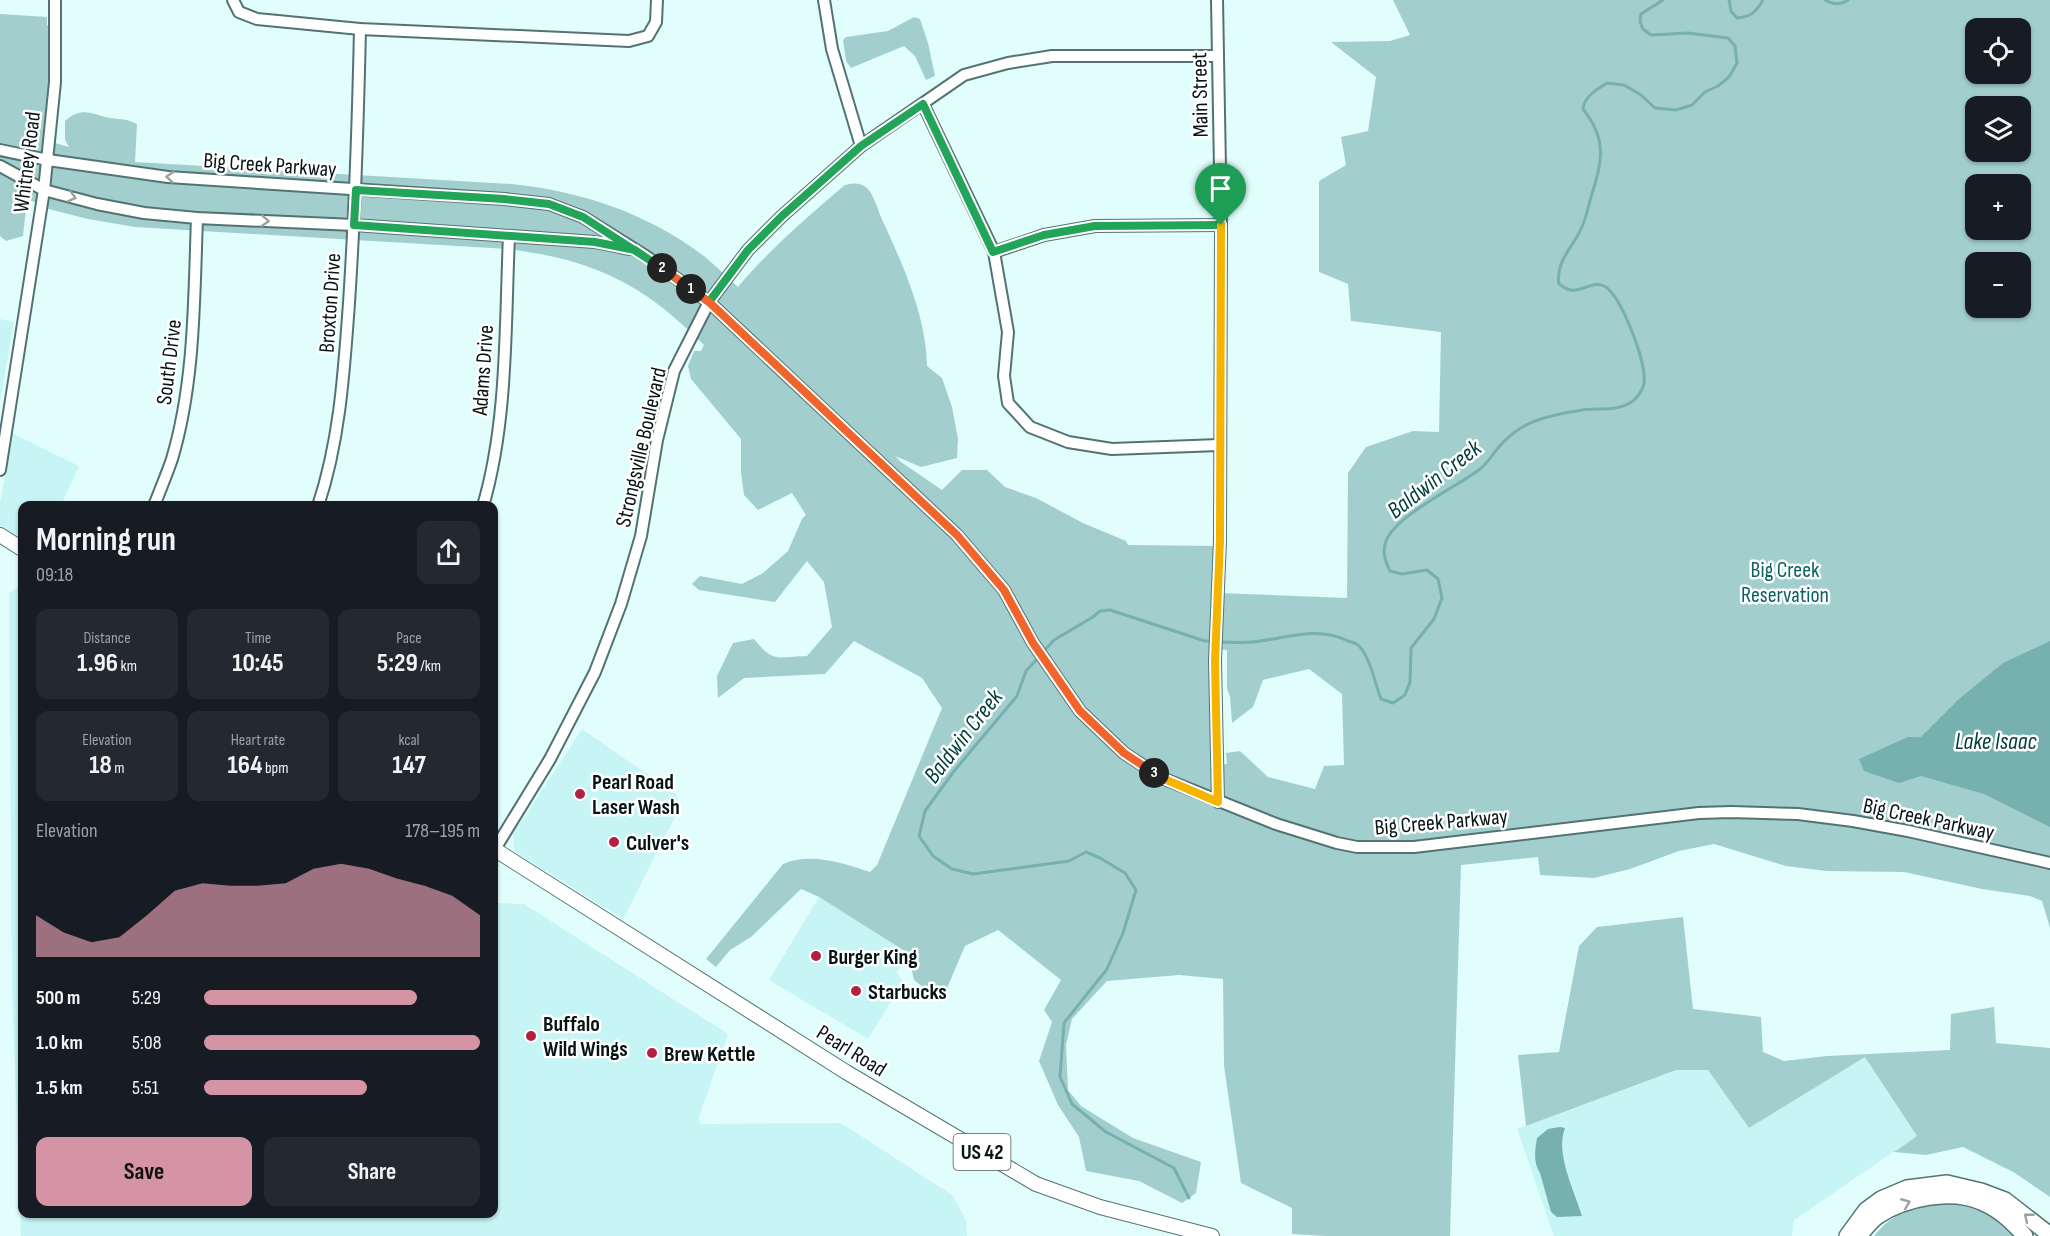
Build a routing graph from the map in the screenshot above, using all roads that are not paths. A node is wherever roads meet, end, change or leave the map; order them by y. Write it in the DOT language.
graph roads {
  1 [pos="55,0"];
  2 [pos="234,0"];
  3 [pos="657,0"];
  4 [pos="824,0"];
  5 [pos="1217,0"];
  6 [pos="360,29"];
  7 [pos="1218,56"];
  8 [pos="923,104"];
  9 [pos="861,146"];
  10 [pos="0,150"];
  11 [pos="48,160"];
  12 [pos="0,166"];
  13 [pos="44,190"];
  14 [pos="356,190"];
  15 [pos="197,218"];
  16 [pos="354,225"];
  17 [pos="1221,225"];
  18 [pos="509,236"];
  19 [pos="635,250"];
  20 [pos="993,252"];
  21 [pos="709,302"];
  22 [pos="1219,445"];
  23 [pos="0,470"];
  24 [pos="156,501"];
  25 [pos="320,501"];
  26 [pos="484,501"];
  27 [pos="0,535"];
  28 [pos="18,546"];
  29 [pos="1218,802"];
  30 [pos="498,843"];
  31 [pos="498,852"];
  32 [pos="2050,863"];
  33 [pos="2050,1235"];
  34 [pos="1212,1236"];
  35 [pos="1847,1236"];
  36 [pos="1859,1236"];
  37 [pos="2025,1236"];
  1 -- 11 [label="street, Whitney Road"];
  2 -- 6 [label="street"];
  3 -- 6 [label="street"];
  4 -- 9 [label="street"];
  5 -- 7 [label="street, Main Street"];
  6 -- 14 [label="street, Broxton Drive"];
  7 -- 8 [label="street, Strongsville Boulevard"];
  7 -- 17 [label="street, Main Street"];
  8 -- 9 [label="street, Strongsville Boulevard"];
  8 -- 20 [label="street"];
  9 -- 21 [label="street, Strongsville Boulevard"];
  10 -- 11 [label="street, Big Creek Parkway"];
  11 -- 13 [label="street, Whitney Road"];
  14 -- 11 [label="street, Big Creek Parkway, one-way"];
  12 -- 13 [label="street, Big Creek Parkway"];
  13 -- 15 [label="street, Big Creek Parkway, one-way"];
  13 -- 23 [label="street, Whitney Road"];
  14 -- 16 [label="street, Broxton Drive"];
  14 -- 19 [label="street, Big Creek Parkway"];
  15 -- 16 [label="street, Big Creek Parkway, one-way"];
  15 -- 24 [label="street, South Drive"];
  16 -- 18 [label="street, Big Creek Parkway"];
  16 -- 25 [label="street, Broxton Drive"];
  17 -- 20 [label="street"];
  17 -- 22 [label="street, Main Street"];
  18 -- 19 [label="street, Big Creek Parkway"];
  18 -- 26 [label="street, Adams Drive"];
  19 -- 21 [label="street, Big Creek Parkway"];
  20 -- 22 [label="street"];
  21 -- 29 [label="street, Big Creek Parkway"];
  21 -- 30 [label="street, Strongsville Boulevard"];
  22 -- 29 [label="street, Main Street"];
  27 -- 28 [label="main road"];
  29 -- 32 [label="street, Big Creek Parkway"];
  31 -- 34 [label="main road, Pearl Road / US 42"];
  33 -- 35 [label="highway, one-way"];
  36 -- 37 [label="highway, one-way"];
}
